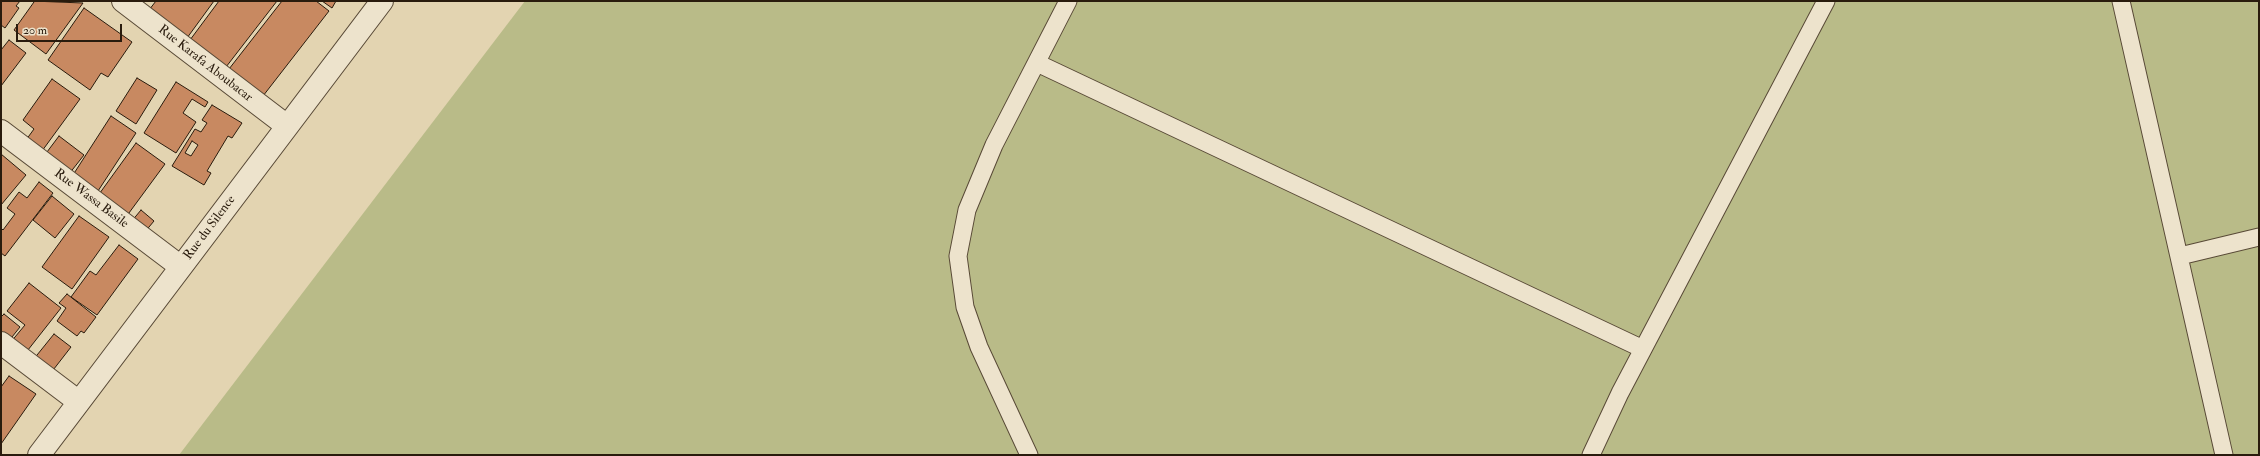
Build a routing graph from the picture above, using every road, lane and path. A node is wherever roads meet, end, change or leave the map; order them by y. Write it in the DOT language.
graph roads {
  1 [pos="382,1"];
  2 [pos="1068,1"];
  3 [pos="1826,1"];
  4 [pos="2122,1"];
  5 [pos="136,5"];
  6 [pos="1037,63"];
  7 [pos="287,126"];
  8 [pos="1,131"];
  9 [pos="2259,237"];
  10 [pos="2180,256"];
  11 [pos="181,267"];
  12 [pos="1,343"];
  13 [pos="1643,349"];
  14 [pos="79,402"];
  15 [pos="39,455"];
  16 [pos="1029,455"];
  17 [pos="1590,455"];
  18 [pos="2224,455"];
  1 -- 7 [label="street, Rue du Silence"];
  2 -- 6 [label="lane"];
  3 -- 13 [label="lane"];
  4 -- 10 [label="lane"];
  5 -- 7 [label="street, Rue Karafa Aboubacar"];
  6 -- 13 [label="lane"];
  6 -- 16 [label="lane"];
  7 -- 11 [label="street, Rue du Silence"];
  8 -- 11 [label="street, Rue Wassa Basile"];
  9 -- 10 [label="lane"];
  10 -- 18 [label="lane"];
  11 -- 14 [label="street, Rue du Silence"];
  12 -- 14 [label="street"];
  13 -- 17 [label="lane"];
  14 -- 15 [label="street, Rue du Silence"];
}
